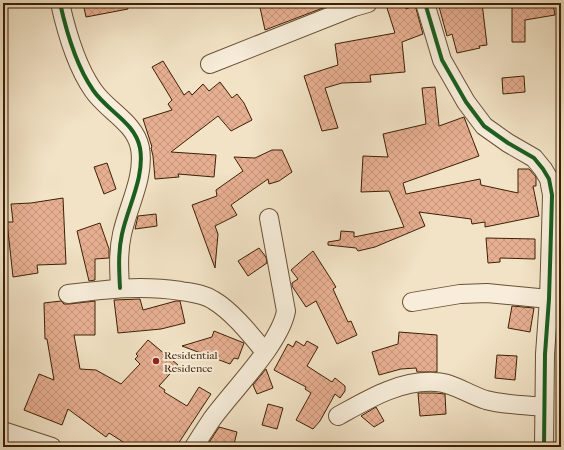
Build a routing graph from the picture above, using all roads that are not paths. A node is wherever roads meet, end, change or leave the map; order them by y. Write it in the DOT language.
graph roads {
  1 [pos="60,3"];
  2 [pos="368,3"];
  3 [pos="425,3"];
  4 [pos="210,64"];
  5 [pos="269,218"];
  6 [pos="120,288"];
  7 [pos="68,294"];
  8 [pos="549,299"];
  9 [pos="412,302"];
  10 [pos="265,352"];
  11 [pos="544,407"];
  12 [pos="338,416"];
  13 [pos="3,431"];
  14 [pos="52,447"];
  15 [pos="194,447"];
  16 [pos="544,447"];
  1 -- 6 [label="street"];
  2 -- 4 [label="street"];
  3 -- 8 [label="street"];
  5 -- 10 [label="street"];
  6 -- 7 [label="street"];
  6 -- 10 [label="street"];
  8 -- 9 [label="street"];
  8 -- 11 [label="street"];
  10 -- 15 [label="street"];
  11 -- 12 [label="street"];
  11 -- 16 [label="street"];
  13 -- 14 [label="street"];
}
